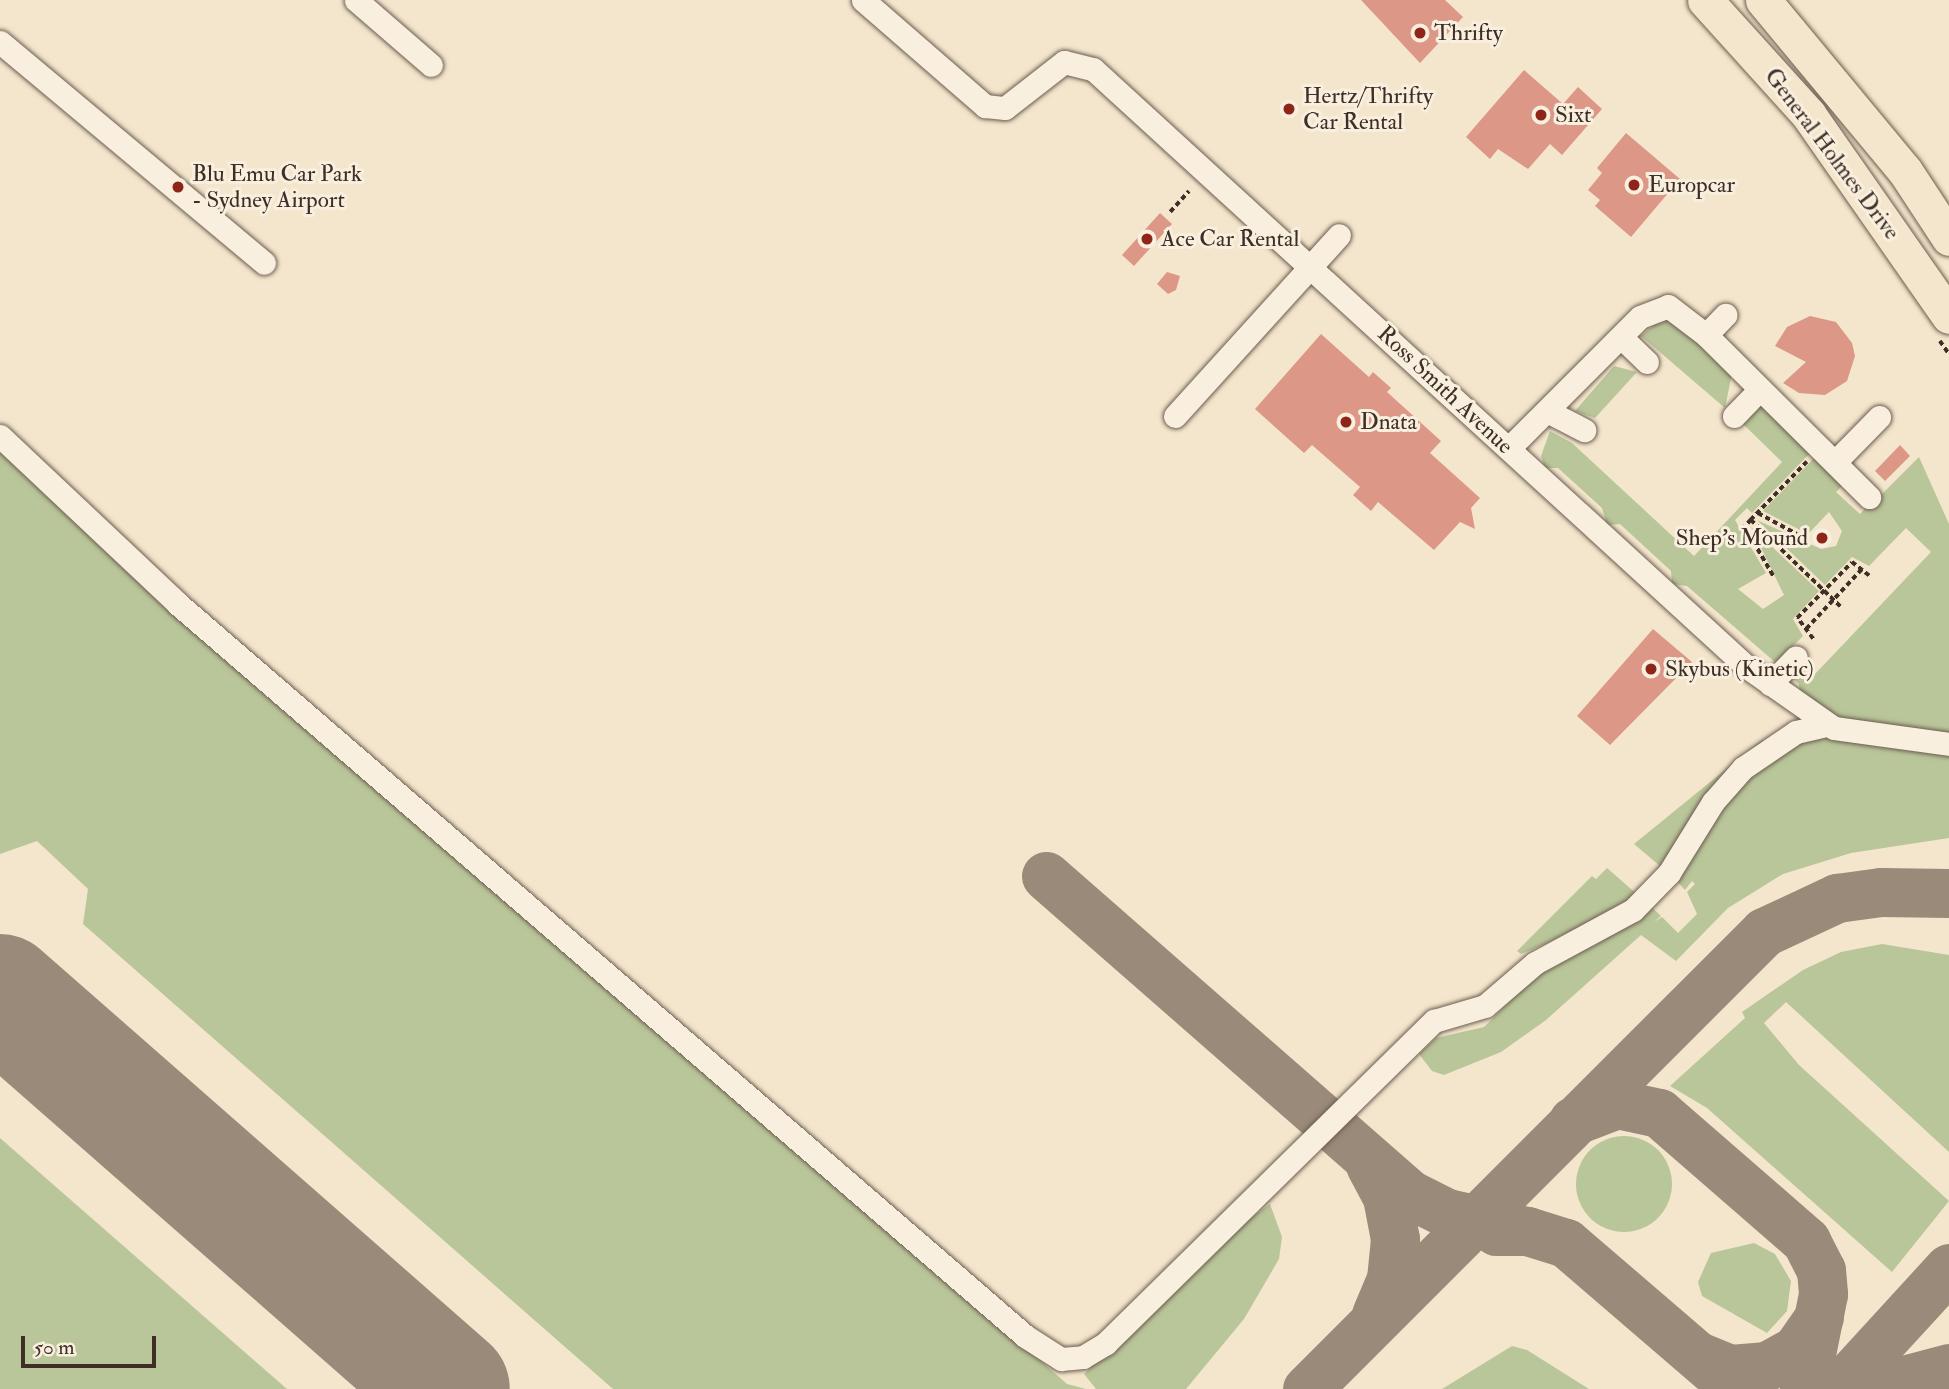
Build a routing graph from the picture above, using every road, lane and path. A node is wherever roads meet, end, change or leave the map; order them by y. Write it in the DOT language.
graph roads {
  1 [pos="356,0"];
  2 [pos="863,0"];
  3 [pos="1705,0"];
  4 [pos="1763,0"];
  5 [pos="1785,0"];
  6 [pos="0,42"];
  7 [pos="431,65"];
  8 [pos="1906,171"];
  9 [pos="1189,191"];
  10 [pos="1170,212"];
  11 [pos="1339,235"];
  12 [pos="1949,238"];
  13 [pos="264,263"];
  14 [pos="1309,265"];
  15 [pos="1725,315"];
  16 [pos="1949,316"];
  17 [pos="1706,335"];
  18 [pos="1621,337"];
  19 [pos="1647,362"];
  20 [pos="1760,389"];
  21 [pos="1546,411"];
  22 [pos="1175,416"];
  23 [pos="1734,416"];
  24 [pos="1879,417"];
  25 [pos="1584,430"];
  26 [pos="0,436"];
  27 [pos="1509,448"];
  28 [pos="1827,455"];
  29 [pos="1868,496"];
  30 [pos="1758,513"];
  31 [pos="1751,520"];
  32 [pos="1804,538"];
  33 [pos="1862,569"];
  34 [pos="1774,577"];
  35 [pos="1871,577"];
  36 [pos="1824,590"];
  37 [pos="1833,599"];
  38 [pos="1842,608"];
  39 [pos="1806,629"];
  40 [pos="1813,639"];
  41 [pos="1796,657"];
  42 [pos="1770,684"];
  43 [pos="1827,725"];
  44 [pos="1949,744"];
  1 -- 7 [label="lane"];
  2 -- 14 [label="lane, Ross Smith Avenue"];
  3 -- 16 [label="highway, General Holmes Drive"];
  4 -- 8 [label="highway, General Holmes Drive"];
  5 -- 8 [label="highway"];
  6 -- 13 [label="lane"];
  8 -- 12 [label="highway, General Holmes Drive"];
  9 -- 10 [label="path"];
  11 -- 14 [label="lane"];
  14 -- 22 [label="lane"];
  14 -- 27 [label="lane, Ross Smith Avenue"];
  15 -- 17 [label="lane"];
  17 -- 18 [label="lane"];
  17 -- 20 [label="lane"];
  18 -- 19 [label="lane"];
  18 -- 21 [label="lane"];
  20 -- 23 [label="lane"];
  20 -- 28 [label="lane"];
  21 -- 25 [label="lane"];
  21 -- 27 [label="lane"];
  24 -- 28 [label="lane"];
  26 -- 43 [label="lane"];
  27 -- 42 [label="lane, Ross Smith Avenue"];
  28 -- 29 [label="lane"];
  28 -- 30 [label="path"];
  30 -- 31 [label="path"];
  30 -- 32 [label="path"];
  31 -- 34 [label="path"];
  31 -- 36 [label="path"];
  33 -- 35 [label="path"];
  33 -- 36 [label="path"];
  33 -- 37 [label="path"];
  36 -- 37 [label="path"];
  36 -- 39 [label="path"];
  37 -- 38 [label="path"];
  37 -- 39 [label="path"];
  39 -- 40 [label="path"];
  41 -- 42 [label="lane"];
  42 -- 43 [label="lane, Ross Smith Avenue"];
  43 -- 44 [label="lane"];
}
